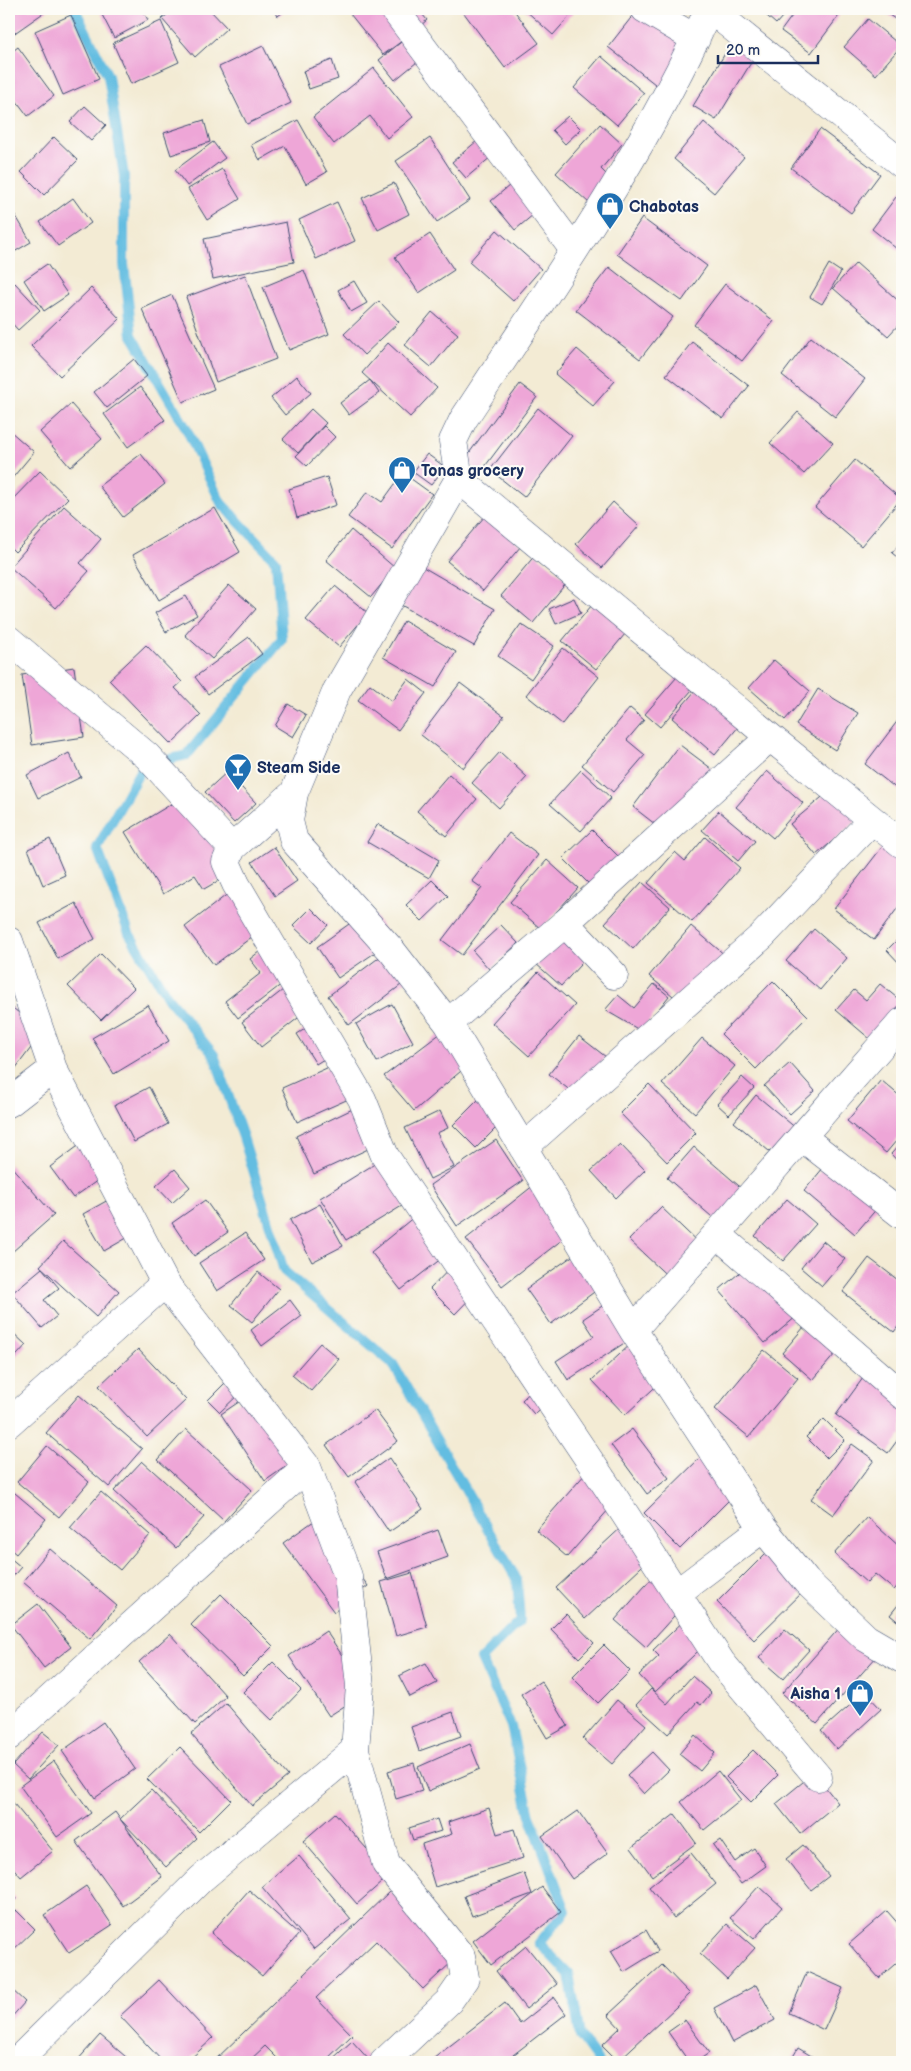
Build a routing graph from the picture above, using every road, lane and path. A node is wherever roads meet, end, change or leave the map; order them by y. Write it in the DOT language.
graph roads {
  1 [pos="394,9"];
  2 [pos="645,9"];
  3 [pos="709,9"];
  4 [pos="696,39"];
  5 [pos="902,164"];
  6 [pos="574,250"];
  7 [pos="459,479"];
  8 [pos="9,640"];
  9 [pos="770,737"];
  10 [pos="294,793"];
  11 [pos="872,820"];
  12 [pos="902,844"];
  13 [pos="232,848"];
  14 [pos="565,923"];
  15 [pos="9,941"];
  16 [pos="614,974"];
  17 [pos="902,1022"];
  18 [pos="448,1023"];
  19 [pos="53,1069"];
  20 [pos="9,1102"];
  21 [pos="802,1137"];
  22 [pos="522,1148"];
  23 [pos="902,1214"];
  24 [pos="717,1234"];
  25 [pos="164,1283"];
  26 [pos="633,1330"];
  27 [pos="902,1395"];
  28 [pos="9,1423"];
  29 [pos="306,1467"];
  30 [pos="763,1528"];
  31 [pos="677,1593"];
  32 [pos="902,1659"];
  33 [pos="9,1736"];
  34 [pos="355,1750"];
  35 [pos="818,1777"];
  36 [pos="16,2062"];
  37 [pos="385,2062"];
  1 -- 6 [label="street"];
  2 -- 4 [label="street"];
  3 -- 4 [label="street"];
  3 -- 5 [label="street"];
  4 -- 6 [label="street"];
  6 -- 7 [label="street"];
  7 -- 9 [label="street"];
  7 -- 10 [label="street"];
  8 -- 13 [label="street"];
  9 -- 11 [label="street"];
  9 -- 14 [label="street"];
  10 -- 13 [label="street"];
  10 -- 18 [label="street"];
  11 -- 12 [label="street"];
  11 -- 22 [label="street"];
  13 -- 31 [label="street"];
  14 -- 16 [label="street"];
  14 -- 18 [label="street"];
  15 -- 19 [label="street"];
  17 -- 21 [label="street"];
  18 -- 22 [label="street"];
  19 -- 20 [label="street"];
  19 -- 25 [label="street"];
  21 -- 23 [label="street"];
  21 -- 24 [label="street"];
  22 -- 26 [label="street"];
  24 -- 26 [label="street"];
  24 -- 27 [label="street"];
  25 -- 28 [label="street"];
  25 -- 29 [label="street"];
  26 -- 30 [label="street"];
  29 -- 33 [label="street"];
  29 -- 34 [label="street"];
  30 -- 31 [label="street"];
  30 -- 32 [label="street"];
  31 -- 35 [label="street"];
  34 -- 36 [label="street"];
  34 -- 37 [label="street"];
}
